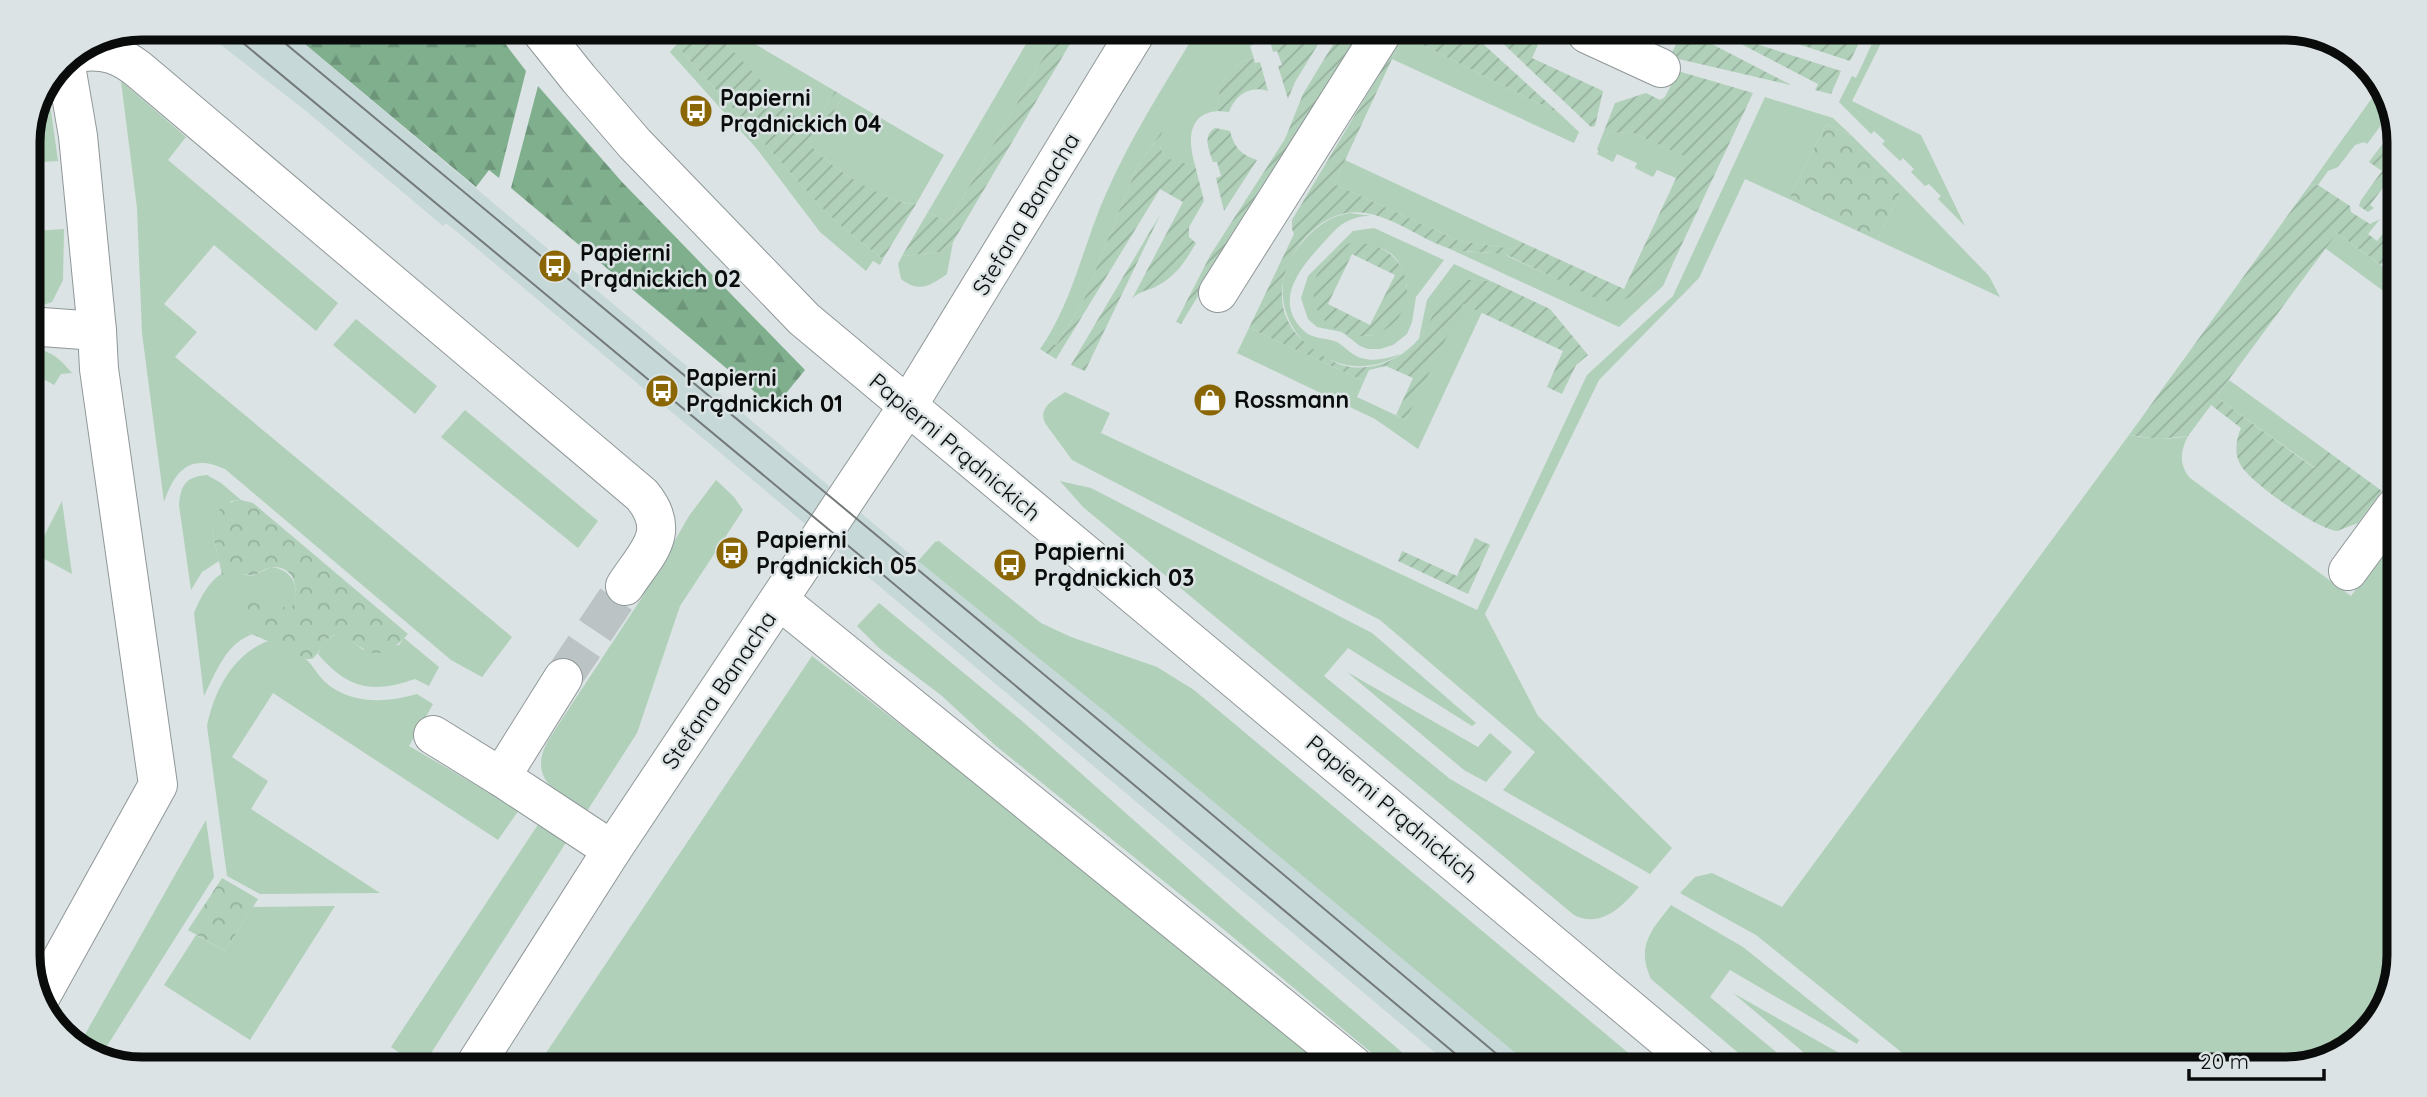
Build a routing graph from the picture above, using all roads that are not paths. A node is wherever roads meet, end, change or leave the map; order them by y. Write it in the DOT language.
graph roads {
  1 [pos="548,40"];
  2 [pos="1131,40"];
  3 [pos="1378,40"];
  4 [pos="1600,40"];
  5 [pos="98,51"];
  6 [pos="1661,68"];
  7 [pos="67,73"];
  8 [pos="1218,293"];
  9 [pos="40,327"];
  10 [pos="97,331"];
  11 [pos="907,407"];
  12 [pos="2387,518"];
  13 [pos="2348,571"];
  14 [pos="625,586"];
  15 [pos="779,600"];
  16 [pos="563,678"];
  17 [pos="433,735"];
  18 [pos="501,777"];
  19 [pos="612,850"];
  20 [pos="46,987"];
  21 [pos="480,1057"];
  22 [pos="1343,1057"];
  23 [pos="1687,1057"];
  1 -- 11 [label="street, Papierni Prądnickich"];
  2 -- 11 [label="street, Stefana Banacha"];
  3 -- 8 [label="street"];
  4 -- 6 [label="street"];
  5 -- 14 [label="street"];
  7 -- 10 [label="street"];
  9 -- 10 [label="street"];
  10 -- 20 [label="street"];
  11 -- 15 [label="street, Stefana Banacha"];
  11 -- 23 [label="street, Papierni Prądnickich"];
  12 -- 13 [label="street"];
  15 -- 19 [label="street, Stefana Banacha"];
  15 -- 22 [label="street"];
  16 -- 18 [label="street"];
  17 -- 18 [label="street"];
  18 -- 19 [label="street"];
  19 -- 21 [label="street, Stefana Banacha"];
}
